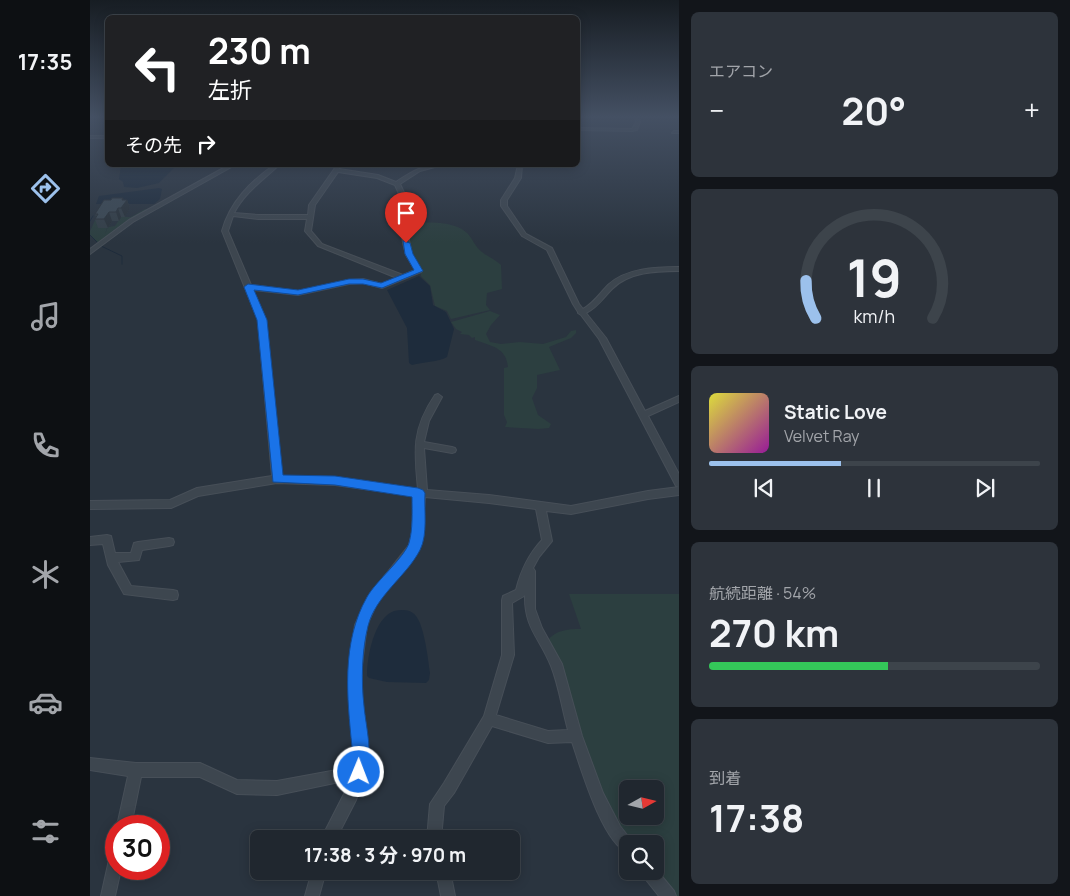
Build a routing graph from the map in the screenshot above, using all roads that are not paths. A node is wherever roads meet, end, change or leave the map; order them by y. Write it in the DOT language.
graph roads {
  1 [pos="228,167"];
  2 [pos="274,167"];
  3 [pos="431,167"];
  4 [pos="520,167"];
  5 [pos="338,168"];
  6 [pos="397,184"];
  7 [pos="231,214"];
  8 [pos="309,217"];
  9 [pos="90,252"];
  10 [pos="679,269"];
  11 [pos="402,277"];
  12 [pos="248,287"];
  13 [pos="581,313"];
  14 [pos="438,397"];
  15 [pos="679,399"];
  16 [pos="643,415"];
  17 [pos="420,444"];
  18 [pos="452,450"];
  19 [pos="277,479"];
  20 [pos="679,483"];
  21 [pos="679,491"];
  22 [pos="421,493"];
  23 [pos="90,505"];
  24 [pos="540,505"];
  25 [pos="90,541"];
  26 [pos="169,542"];
  27 [pos="112,558"];
  28 [pos="530,566"];
  29 [pos="173,595"];
  30 [pos="489,719"];
  31 [pos="576,736"];
  32 [pos="90,764"];
  33 [pos="136,770"];
  34 [pos="359,772"];
  35 [pos="126,815"];
  36 [pos="333,830"];
  37 [pos="435,830"];
  38 [pos="619,836"];
  39 [pos="112,880"];
  40 [pos="316,880"];
  41 [pos="445,880"];
  42 [pos="656,880"];
  43 [pos="108,896"];
  44 [pos="312,896"];
  45 [pos="448,896"];
  46 [pos="669,896"];
  1 -- 9 [label="street"];
  2 -- 7 [label="street"];
  3 -- 6 [label="street"];
  4 -- 13 [label="street"];
  5 -- 6 [label="street"];
  5 -- 8 [label="street"];
  6 -- 11 [label="street"];
  7 -- 8 [label="street"];
  7 -- 12 [label="street"];
  8 -- 11 [label="street"];
  10 -- 13 [label="street"];
  11 -- 12 [label="street"];
  12 -- 19 [label="street"];
  13 -- 16 [label="street"];
  14 -- 17 [label="street"];
  15 -- 16 [label="street"];
  16 -- 20 [label="street"];
  17 -- 18 [label="street"];
  17 -- 22 [label="street"];
  19 -- 22 [label="street"];
  19 -- 23 [label="street"];
  21 -- 24 [label="street"];
  22 -- 24 [label="street"];
  22 -- 34 [label="street"];
  24 -- 28 [label="street"];
  25 -- 27 [label="street"];
  26 -- 27 [label="street"];
  27 -- 29 [label="street"];
  28 -- 30 [label="street"];
  28 -- 31 [label="street"];
  30 -- 31 [label="street"];
  30 -- 37 [label="street"];
  31 -- 38 [label="street"];
  32 -- 33 [label="street"];
  33 -- 34 [label="street"];
  33 -- 35 [label="street"];
  34 -- 36 [label="street"];
  39 -- 43 [label="street"];
  40 -- 44 [label="street"];
  41 -- 45 [label="street"];
  42 -- 46 [label="street"];
}
